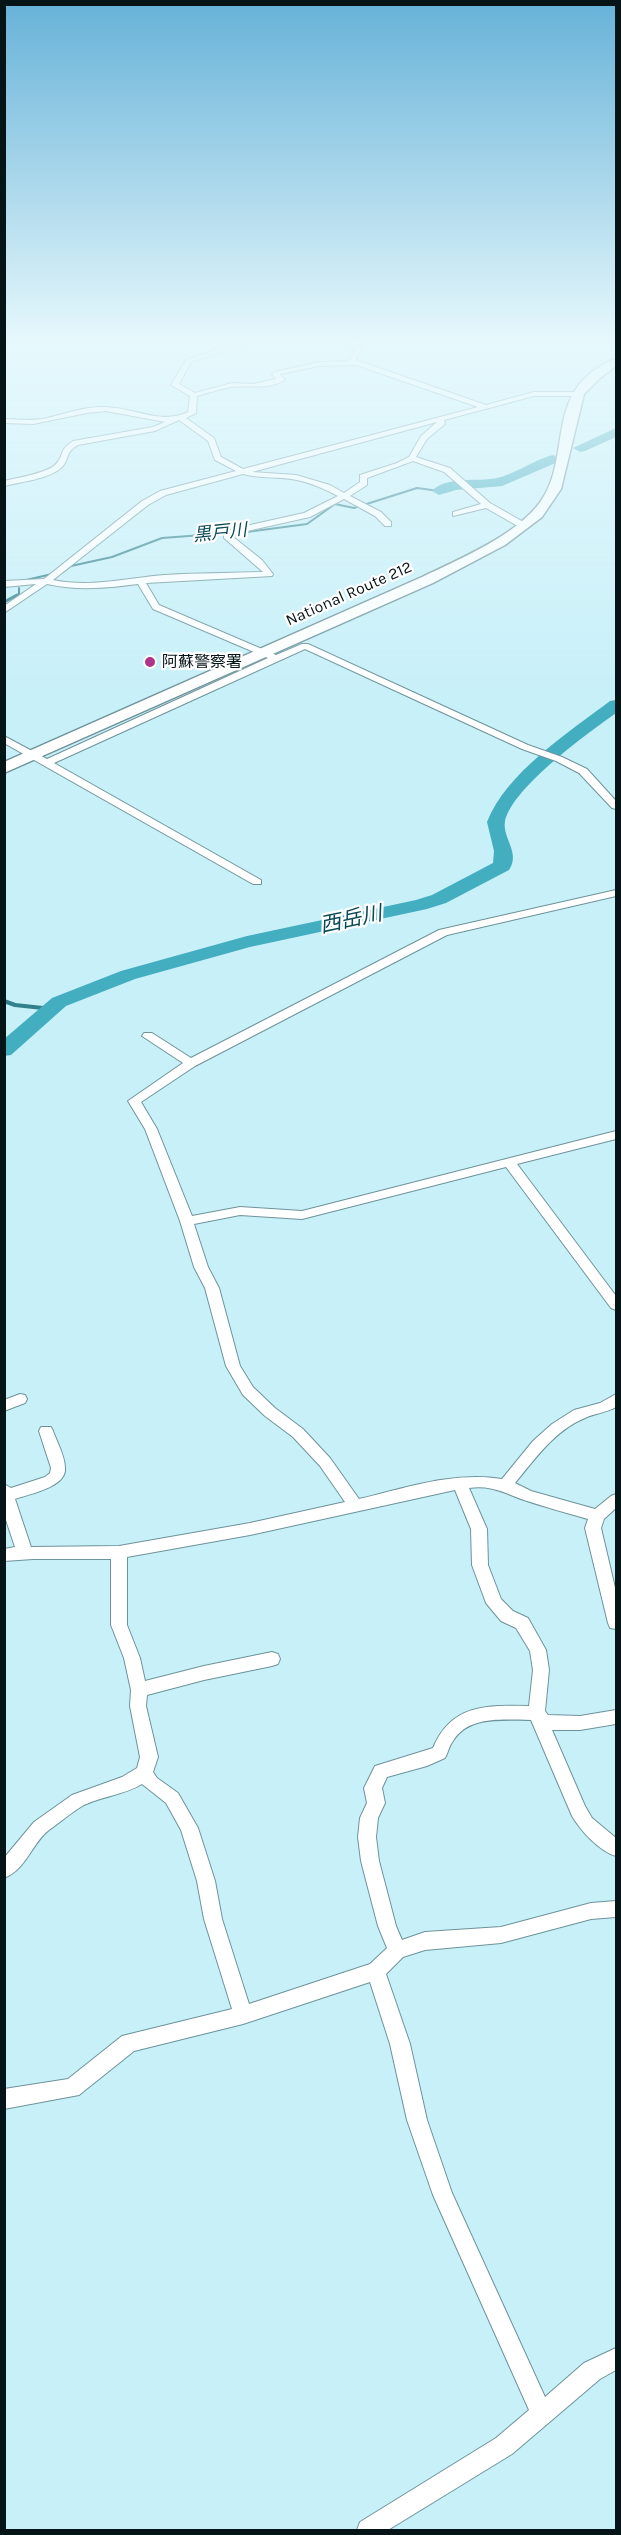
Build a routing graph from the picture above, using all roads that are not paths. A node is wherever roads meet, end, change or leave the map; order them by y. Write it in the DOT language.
graph roads {
  1 [pos="62,458"];
  2 [pos="219,458"];
  3 [pos="289,458"];
  4 [pos="412,458"];
  5 [pos="413,458"];
  6 [pos="563,458"];
  7 [pos="241,471"];
  8 [pos="4,484"];
  9 [pos="344,496"];
  10 [pos="487,505"];
  11 [pos="456,514"];
  12 [pos="388,524"];
  13 [pos="524,526"];
  14 [pos="46,581"];
  15 [pos="141,581"];
  16 [pos="4,584"];
  17 [pos="4,610"];
  18 [pos="270,655"];
  19 [pos="4,739"];
  20 [pos="32,755"];
  21 [pos="46,763"];
  22 [pos="4,768"];
  23 [pos="616,806"];
  24 [pos="257,882"];
  25 [pos="616,894"];
  26 [pos="148,1036"];
  27 [pos="190,1063"];
  28 [pos="616,1135"];
  29 [pos="509,1164"];
  30 [pos="188,1221"];
  31 [pos="616,1305"];
  32 [pos="616,1399"];
  33 [pos="20,1400"];
  34 [pos="4,1406"];
  35 [pos="46,1431"];
  36 [pos="460,1484"];
  37 [pos="506,1485"];
  38 [pos="5,1493"];
  39 [pos="616,1500"];
  40 [pos="356,1506"];
  41 [pos="597,1516"];
  42 [pos="21,1552"];
  43 [pos="119,1552"];
  44 [pos="4,1555"];
  45 [pos="616,1623"];
  46 [pos="272,1659"];
  47 [pos="139,1690"];
  48 [pos="536,1713"];
  49 [pos="616,1717"];
  50 [pos="144,1773"];
  51 [pos="616,1848"];
  52 [pos="4,1870"];
  53 [pos="616,1909"];
  54 [pos="397,1950"];
  55 [pos="376,1971"];
  56 [pos="243,2015"];
  57 [pos="4,2098"];
  58 [pos="616,2359"];
  59 [pos="542,2413"];
  60 [pos="368,2530"];
  1 -- 8 [label="street"];
  2 -- 7 [label="street"];
  3 -- 7 [label="street"];
  4 -- 9 [label="street"];
  5 -- 10 [label="street"];
  6 -- 13 [label="highway, National Route 212"];
  7 -- 9 [label="street"];
  7 -- 14 [label="street"];
  9 -- 12 [label="street"];
  9 -- 15 [label="street"];
  10 -- 11 [label="street"];
  10 -- 13 [label="street"];
  13 -- 18 [label="highway, National Route 212"];
  14 -- 15 [label="street"];
  14 -- 16 [label="street"];
  14 -- 17 [label="street"];
  15 -- 18 [label="street"];
  18 -- 20 [label="highway, National Route 212"];
  18 -- 21 [label="street"];
  18 -- 23 [label="street"];
  19 -- 20 [label="street"];
  20 -- 21 [label="street"];
  20 -- 22 [label="highway, National Route 212"];
  21 -- 24 [label="street"];
  25 -- 27 [label="street"];
  26 -- 27 [label="street"];
  27 -- 30 [label="street"];
  28 -- 29 [label="street"];
  29 -- 30 [label="street"];
  29 -- 31 [label="street"];
  30 -- 40 [label="street"];
  32 -- 37 [label="street"];
  33 -- 34 [label="street"];
  35 -- 38 [label="street"];
  36 -- 37 [label="street"];
  36 -- 40 [label="street"];
  36 -- 48 [label="street"];
  37 -- 41 [label="street"];
  38 -- 42 [label="street"];
  39 -- 41 [label="street"];
  40 -- 43 [label="street"];
  41 -- 45 [label="street"];
  42 -- 43 [label="street"];
  42 -- 44 [label="street"];
  43 -- 47 [label="street"];
  46 -- 47 [label="street"];
  47 -- 50 [label="street"];
  48 -- 49 [label="street"];
  48 -- 51 [label="street"];
  48 -- 54 [label="street"];
  50 -- 52 [label="street"];
  50 -- 56 [label="street"];
  53 -- 54 [label="street"];
  54 -- 55 [label="street"];
  55 -- 56 [label="street"];
  55 -- 59 [label="street"];
  56 -- 57 [label="street"];
  58 -- 59 [label="street"];
  59 -- 60 [label="street"];
}
